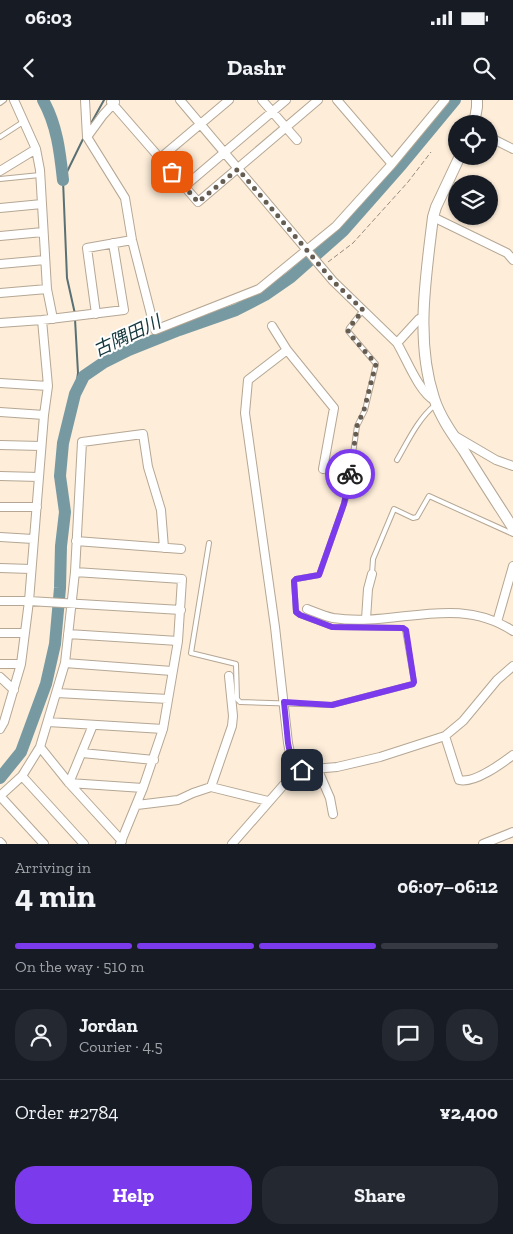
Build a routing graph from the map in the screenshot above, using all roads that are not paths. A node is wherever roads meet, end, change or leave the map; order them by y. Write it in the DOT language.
graph roads {
  1 [pos="4,100"];
  2 [pos="14,100"];
  3 [pos="85,100"];
  4 [pos="180,100"];
  5 [pos="229,100"];
  6 [pos="262,100"];
  7 [pos="286,100"];
  8 [pos="318,100"];
  9 [pos="337,100"];
  10 [pos="445,100"];
  11 [pos="477,100"];
  12 [pos="114,101"];
  13 [pos="0,103"];
  14 [pos="272,112"];
  15 [pos="476,115"];
  16 [pos="24,121"];
  17 [pos="200,125"];
  18 [pos="286,128"];
  19 [pos="0,137"];
  20 [pos="87,138"];
  21 [pos="297,140"];
  22 [pos="498,141"];
  23 [pos="513,148"];
  24 [pos="36,149"];
  25 [pos="224,153"];
  26 [pos="159,159"];
  27 [pos="392,164"];
  28 [pos="456,165"];
  29 [pos="238,169"];
  30 [pos="0,171"];
  31 [pos="40,175"];
  32 [pos="0,179"];
  33 [pos="185,186"];
  34 [pos="42,204"];
  35 [pos="0,208"];
  36 [pos="433,217"];
  37 [pos="43,232"];
  38 [pos="0,236"];
  39 [pos="132,240"];
  40 [pos="113,243"];
  41 [pos="306,250"];
  42 [pos="45,260"];
  43 [pos="513,260"];
  44 [pos="0,264"];
  45 [pos="46,289"];
  46 [pos="0,293"];
  47 [pos="363,310"];
  48 [pos="96,314"];
  49 [pos="424,318"];
  50 [pos="53,319"];
  51 [pos="42,320"];
  52 [pos="0,323"];
  53 [pos="272,326"];
  54 [pos="397,343"];
  55 [pos="287,350"];
  56 [pos="0,383"];
  57 [pos="48,386"];
  58 [pos="436,402"];
  59 [pos="0,412"];
  60 [pos="44,415"];
  61 [pos="453,435"];
  62 [pos="0,445"];
  63 [pos="42,446"];
  64 [pos="397,460"];
  65 [pos="513,466"];
  66 [pos="323,469"];
  67 [pos="0,476"];
  68 [pos="39,476"];
  69 [pos="0,507"];
  70 [pos="37,508"];
  71 [pos="513,528"];
  72 [pos="513,534"];
  73 [pos="0,537"];
  74 [pos="33,538"];
  75 [pos="76,541"];
  76 [pos="209,542"];
  77 [pos="164,548"];
  78 [pos="181,549"];
  79 [pos="513,566"];
  80 [pos="0,568"];
  81 [pos="31,569"];
  82 [pos="75,572"];
  83 [pos="372,574"];
  84 [pos="0,601"];
  85 [pos="29,601"];
  86 [pos="70,603"];
  87 [pos="307,609"];
  88 [pos="181,610"];
  89 [pos="366,619"];
  90 [pos="497,622"];
  91 [pos="513,631"];
  92 [pos="0,633"];
  93 [pos="25,633"];
  94 [pos="68,634"];
  95 [pos="178,641"];
  96 [pos="64,663"];
  97 [pos="0,664"];
  98 [pos="21,664"];
  99 [pos="513,666"];
  100 [pos="172,671"];
  101 [pos="229,676"];
  102 [pos="0,677"];
  103 [pos="14,690"];
  104 [pos="57,693"];
  105 [pos="168,700"];
  106 [pos="284,702"];
  107 [pos="48,722"];
  108 [pos="1,723"];
  109 [pos="93,725"];
  110 [pos="163,730"];
  111 [pos="445,736"];
  112 [pos="40,747"];
  113 [pos="82,753"];
  114 [pos="513,755"];
  115 [pos="154,760"];
  116 [pos="317,768"];
  117 [pos="294,773"];
  118 [pos="22,776"];
  119 [pos="68,783"];
  120 [pos="212,787"];
  121 [pos="144,788"];
  122 [pos="0,796"];
  123 [pos="268,801"];
  124 [pos="137,805"];
  125 [pos="333,814"];
  126 [pos="513,832"];
  127 [pos="121,842"];
  128 [pos="44,844"];
  129 [pos="84,844"];
  130 [pos="232,844"];
  131 [pos="483,844"];
  1 -- 13 [label="lane"];
  2 -- 16 [label="street"];
  3 -- 20 [label="street"];
  4 -- 17 [label="street"];
  5 -- 17 [label="street"];
  6 -- 14 [label="street"];
  7 -- 14 [label="street"];
  8 -- 18 [label="street"];
  9 -- 27 [label="street"];
  10 -- 27 [label="street"];
  11 -- 15 [label="street"];
  12 -- 20 [label="street"];
  12 -- 26 [label="street"];
  14 -- 18 [label="street"];
  14 -- 25 [label="street"];
  16 -- 19 [label="lane"];
  16 -- 24 [label="street"];
  17 -- 25 [label="street"];
  17 -- 26 [label="street"];
  18 -- 21 [label="street"];
  18 -- 29 [label="street"];
  20 -- 39 [label="street"];
  22 -- 23 [label="street"];
  24 -- 30 [label="street"];
  24 -- 31 [label="street"];
  25 -- 29 [label="street"];
  25 -- 33 [label="street"];
  26 -- 33 [label="street"];
  27 -- 41 [label="street"];
  28 -- 36 [label="street"];
  29 -- 33 [label="street"];
  29 -- 41 [label="street"];
  31 -- 32 [label="lane"];
  31 -- 34 [label="street"];
  34 -- 35 [label="street"];
  34 -- 37 [label="street"];
  36 -- 43 [label="street"];
  36 -- 49 [label="street"];
  37 -- 38 [label="street"];
  37 -- 42 [label="street"];
  39 -- 40 [label="street"];
  39 -- 41 [label="street"];
  40 -- 48 [label="street"];
  40 -- 48 [label="street"];
  41 -- 47 [label="street"];
  42 -- 44 [label="street"];
  42 -- 45 [label="street"];
  45 -- 46 [label="street"];
  45 -- 50 [label="street"];
  47 -- 54 [label="street"];
  47 -- 106 [label="lane"];
  48 -- 50 [label="street"];
  49 -- 54 [label="street"];
  49 -- 58 [label="street"];
  50 -- 51 [label="street"];
  51 -- 52 [label="street"];
  51 -- 57 [label="street"];
  53 -- 55 [label="street"];
  54 -- 58 [label="street"];
  55 -- 66 [label="street"];
  55 -- 106 [label="street"];
  56 -- 57 [label="street"];
  57 -- 60 [label="street"];
  58 -- 61 [label="street"];
  58 -- 64 [label="lane"];
  59 -- 60 [label="street"];
  60 -- 63 [label="street"];
  61 -- 65 [label="street"];
  61 -- 71 [label="street"];
  62 -- 63 [label="street"];
  63 -- 68 [label="street"];
  67 -- 68 [label="street"];
  68 -- 70 [label="street"];
  69 -- 70 [label="street"];
  70 -- 74 [label="street"];
  72 -- 83 [label="lane"];
  73 -- 74 [label="street"];
  74 -- 81 [label="street"];
  75 -- 77 [label="street"];
  75 -- 77 [label="street"];
  75 -- 82 [label="street"];
  76 -- 106 [label="lane"];
  77 -- 78 [label="street"];
  79 -- 90 [label="street"];
  80 -- 81 [label="street"];
  81 -- 85 [label="street"];
  82 -- 86 [label="street"];
  82 -- 88 [label="street"];
  83 -- 89 [label="street"];
  84 -- 85 [label="street"];
  85 -- 86 [label="street"];
  85 -- 93 [label="street"];
  86 -- 88 [label="street"];
  86 -- 94 [label="street"];
  87 -- 89 [label="street"];
  88 -- 95 [label="street"];
  89 -- 90 [label="street"];
  90 -- 91 [label="street"];
  92 -- 93 [label="street"];
  93 -- 98 [label="street"];
  94 -- 95 [label="street"];
  94 -- 96 [label="street"];
  95 -- 100 [label="street"];
  96 -- 100 [label="street"];
  96 -- 104 [label="street"];
  97 -- 98 [label="street"];
  98 -- 103 [label="street"];
  99 -- 111 [label="street"];
  100 -- 105 [label="street"];
  101 -- 120 [label="street"];
  102 -- 103 [label="street"];
  103 -- 108 [label="street"];
  104 -- 105 [label="street"];
  104 -- 107 [label="street"];
  105 -- 110 [label="street"];
  106 -- 117 [label="street"];
  107 -- 109 [label="street"];
  107 -- 112 [label="street"];
  109 -- 110 [label="street"];
  109 -- 113 [label="street"];
  110 -- 115 [label="street"];
  111 -- 114 [label="street"];
  111 -- 116 [label="street"];
  112 -- 118 [label="street"];
  112 -- 119 [label="street"];
  113 -- 115 [label="street"];
  113 -- 119 [label="street"];
  115 -- 121 [label="street"];
  116 -- 117 [label="street"];
  116 -- 125 [label="street"];
  117 -- 123 [label="street"];
  118 -- 122 [label="street"];
  118 -- 129 [label="street"];
  119 -- 121 [label="street"];
  119 -- 127 [label="street"];
  120 -- 123 [label="street"];
  120 -- 124 [label="street"];
  121 -- 124 [label="street"];
  122 -- 128 [label="street"];
  123 -- 130 [label="street"];
  124 -- 127 [label="street"];
  126 -- 131 [label="street"];
}
